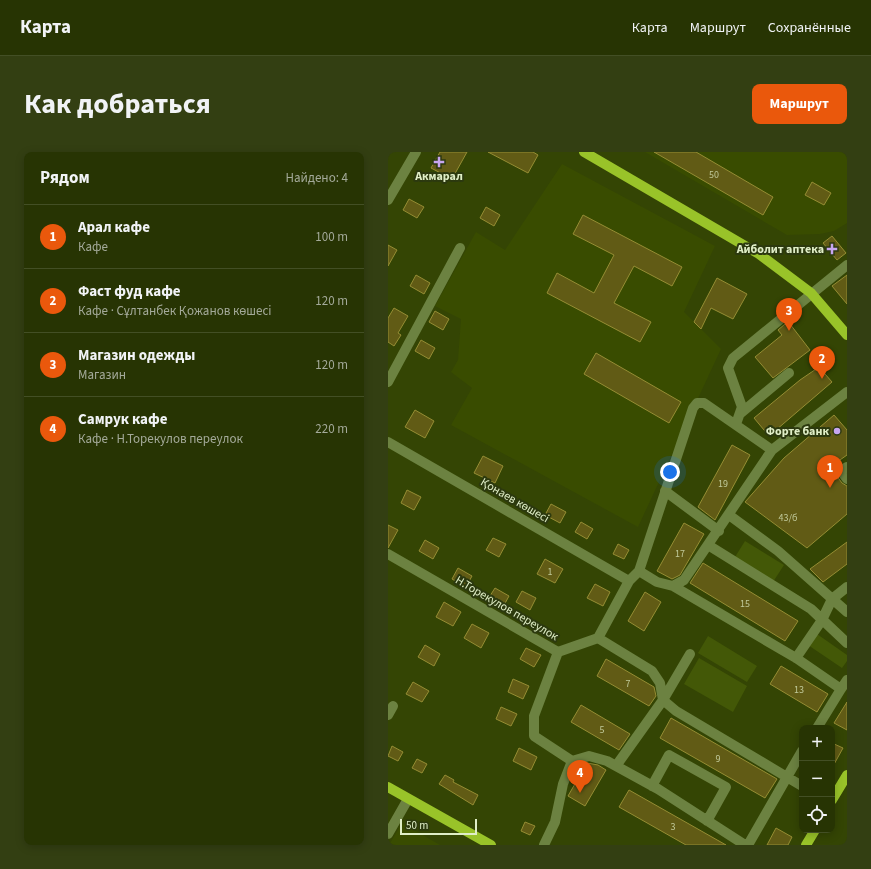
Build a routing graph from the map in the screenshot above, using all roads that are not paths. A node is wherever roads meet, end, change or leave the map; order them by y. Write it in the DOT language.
graph roads {
  1 [pos="416,152"];
  2 [pos="584,152"];
  3 [pos="388,200"];
  4 [pos="460,248"];
  5 [pos="847,265"];
  6 [pos="811,293"];
  7 [pos="847,335"];
  8 [pos="789,373"];
  9 [pos="388,382"];
  10 [pos="847,392"];
  11 [pos="741,413"];
  12 [pos="736,424"];
  13 [pos="388,442"];
  14 [pos="772,450"];
  15 [pos="847,467"];
  16 [pos="847,479"];
  17 [pos="665,491"];
  18 [pos="729,515"];
  19 [pos="718,531"];
  20 [pos="708,545"];
  21 [pos="388,554"];
  22 [pos="639,571"];
  23 [pos="629,581"];
  24 [pos="673,586"];
  25 [pos="847,587"];
  26 [pos="832,599"];
  27 [pos="847,612"];
  28 [pos="822,620"];
  29 [pos="598,638"];
  30 [pos="847,643"];
  31 [pos="558,652"];
  32 [pos="690,654"];
  33 [pos="796,658"];
  34 [pos="847,680"];
  35 [pos="841,689"];
  36 [pos="664,700"];
  37 [pos="819,725"];
  38 [pos="799,756"];
  39 [pos="572,761"];
  40 [pos="616,766"];
  41 [pos="847,775"];
  42 [pos="787,776"];
  43 [pos="799,784"];
  44 [pos="652,786"];
  45 [pos="388,787"];
  46 [pos="834,797"];
  47 [pos="408,799"];
  48 [pos="707,821"];
  49 [pos="813,833"];
  50 [pos="388,834"];
  51 [pos="491,845"];
  52 [pos="544,845"];
  53 [pos="745,845"];
  54 [pos="748,845"];
  55 [pos="806,845"];
  1 -- 3 [label="street"];
  2 -- 6 [label="main road"];
  4 -- 9 [label="street"];
  5 -- 6 [label="street"];
  6 -- 7 [label="main road"];
  6 -- 11 [label="street"];
  8 -- 11 [label="street"];
  10 -- 14 [label="street"];
  11 -- 12 [label="street"];
  12 -- 14 [label="street"];
  12 -- 17 [label="street"];
  13 -- 23 [label="street, Қонаев көшесі"];
  14 -- 18 [label="street"];
  15 -- 16 [label="street"];
  17 -- 19 [label="street"];
  17 -- 22 [label="street"];
  18 -- 19 [label="street"];
  18 -- 26 [label="street"];
  19 -- 20 [label="street"];
  20 -- 24 [label="street"];
  20 -- 28 [label="street"];
  21 -- 31 [label="street, Н.Торекулов переулок"];
  22 -- 23 [label="street"];
  22 -- 24 [label="street"];
  23 -- 29 [label="street"];
  24 -- 33 [label="street"];
  25 -- 26 [label="street"];
  26 -- 27 [label="street"];
  26 -- 28 [label="street"];
  28 -- 30 [label="street"];
  28 -- 33 [label="street"];
  29 -- 31 [label="street"];
  29 -- 36 [label="street"];
  31 -- 39 [label="street, Н.Торекулов переулок"];
  32 -- 36 [label="street"];
  33 -- 35 [label="street"];
  34 -- 35 [label="street"];
  35 -- 37 [label="street"];
  36 -- 40 [label="street"];
  36 -- 42 [label="street"];
  38 -- 42 [label="street"];
  39 -- 40 [label="street"];
  39 -- 52 [label="street"];
  40 -- 44 [label="street"];
  41 -- 46 [label="main road"];
  42 -- 43 [label="street"];
  42 -- 54 [label="street"];
  44 -- 48 [label="street"];
  44 -- 48 [label="street"];
  45 -- 47 [label="main road"];
  47 -- 50 [label="street"];
  47 -- 51 [label="main road"];
  48 -- 53 [label="street"];
  49 -- 55 [label="main road"];
}
